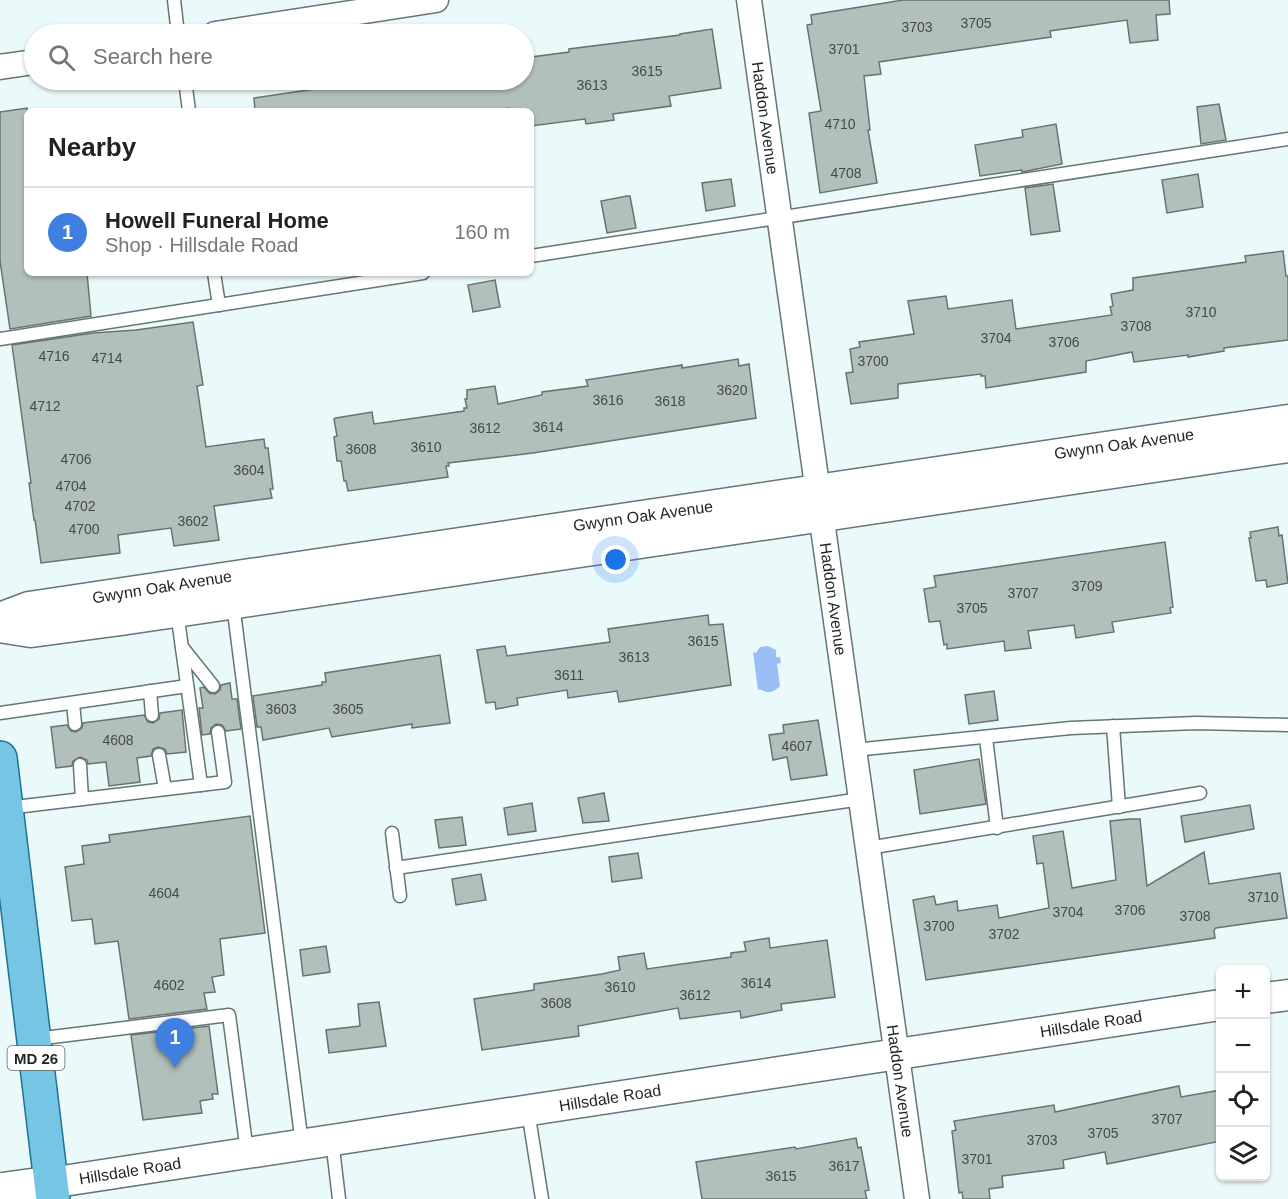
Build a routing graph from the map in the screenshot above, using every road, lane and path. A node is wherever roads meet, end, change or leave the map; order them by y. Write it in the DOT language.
graph roads {
  1 [pos="174,0"];
  2 [pos="436,0"];
  3 [pos="749,0"];
  4 [pos="177,24"];
  5 [pos="280,24"];
  6 [pos="24,63"];
  7 [pos="0,67"];
  8 [pos="186,90"];
  9 [pos="189,108"];
  10 [pos="1288,139"];
  11 [pos="779,218"];
  12 [pos="534,256"];
  13 [pos="214,276"];
  14 [pos="404,276"];
  15 [pos="219,305"];
  16 [pos="0,339"];
  17 [pos="1288,420"];
  18 [pos="1288,447"];
  19 [pos="819,502"];
  20 [pos="233,604"];
  21 [pos="177,612"];
  22 [pos="0,618"];
  23 [pos="0,627"];
  24 [pos="182,646"];
  25 [pos="188,686"];
  26 [pos="213,686"];
  27 [pos="150,691"];
  28 [pos="73,703"];
  29 [pos="0,713"];
  30 [pos="152,715"];
  31 [pos="75,724"];
  32 [pos="1288,725"];
  33 [pos="1113,726"];
  34 [pos="218,732"];
  35 [pos="986,738"];
  36 [pos="854,750"];
  37 [pos="159,755"];
  38 [pos="0,758"];
  39 [pos="80,765"];
  40 [pos="201,784"];
  41 [pos="165,789"];
  42 [pos="1200,793"];
  43 [pos="82,799"];
  44 [pos="861,799"];
  45 [pos="1119,807"];
  46 [pos="6,808"];
  47 [pos="997,828"];
  48 [pos="392,833"];
  49 [pos="868,848"];
  50 [pos="396,868"];
  51 [pos="400,896"];
  52 [pos="1288,995"];
  53 [pos="1270,997"];
  54 [pos="1216,1006"];
  55 [pos="33,1039"];
  56 [pos="896,1054"];
  57 [pos="528,1110"];
  58 [pos="332,1140"];
  59 [pos="302,1145"];
  60 [pos="247,1153"];
  61 [pos="0,1190"];
  62 [pos="52,1191"];
  63 [pos="339,1199"];
  64 [pos="542,1199"];
  65 [pos="917,1199"];
  1 -- 4 [label="lane"];
  2 -- 5 [label="street"];
  3 -- 11 [label="street, Haddon Avenue"];
  6 -- 7 [label="street"];
  8 -- 9 [label="lane"];
  10 -- 11 [label="lane"];
  11 -- 12 [label="lane"];
  11 -- 19 [label="street, Haddon Avenue"];
  13 -- 15 [label="lane"];
  14 -- 15 [label="lane"];
  15 -- 16 [label="lane"];
  17 -- 19 [label="street, Gwynn Oak Avenue"];
  18 -- 19 [label="street, Gwynn Oak Avenue"];
  19 -- 20 [label="street, Gwynn Oak Avenue"];
  19 -- 22 [label="street, Gwynn Oak Avenue"];
  19 -- 36 [label="street, Haddon Avenue"];
  20 -- 21 [label="street, Gwynn Oak Avenue"];
  20 -- 59 [label="lane"];
  21 -- 23 [label="street, Gwynn Oak Avenue"];
  21 -- 24 [label="lane"];
  24 -- 25 [label="lane"];
  24 -- 26 [label="lane"];
  25 -- 27 [label="lane"];
  25 -- 40 [label="lane"];
  27 -- 28 [label="lane"];
  27 -- 30 [label="lane"];
  28 -- 29 [label="lane"];
  28 -- 31 [label="lane"];
  32 -- 33 [label="lane"];
  33 -- 35 [label="lane"];
  33 -- 45 [label="lane"];
  34 -- 40 [label="lane"];
  35 -- 36 [label="lane"];
  35 -- 47 [label="lane"];
  36 -- 44 [label="street, Haddon Avenue"];
  37 -- 41 [label="lane"];
  38 -- 46 [label="main road, MD 26"];
  39 -- 43 [label="lane"];
  40 -- 41 [label="lane"];
  41 -- 43 [label="lane"];
  42 -- 45 [label="lane"];
  43 -- 46 [label="lane"];
  44 -- 49 [label="street, Haddon Avenue"];
  44 -- 50 [label="lane"];
  45 -- 47 [label="lane"];
  46 -- 55 [label="main road, MD 26"];
  47 -- 49 [label="lane"];
  48 -- 50 [label="lane"];
  49 -- 56 [label="street, Haddon Avenue"];
  50 -- 51 [label="lane"];
  52 -- 53 [label="street"];
  54 -- 56 [label="street, Hillsdale Road"];
  55 -- 60 [label="lane"];
  55 -- 62 [label="main road, MD 26"];
  56 -- 57 [label="street, Hillsdale Road"];
  56 -- 65 [label="street, Haddon Avenue"];
  57 -- 58 [label="street, Hillsdale Road"];
  57 -- 64 [label="lane"];
  58 -- 59 [label="street, Hillsdale Road"];
  58 -- 63 [label="lane"];
  59 -- 60 [label="street, Hillsdale Road"];
  60 -- 62 [label="street, Hillsdale Road"];
  61 -- 62 [label="main road, Hillsdale Road"];
}
